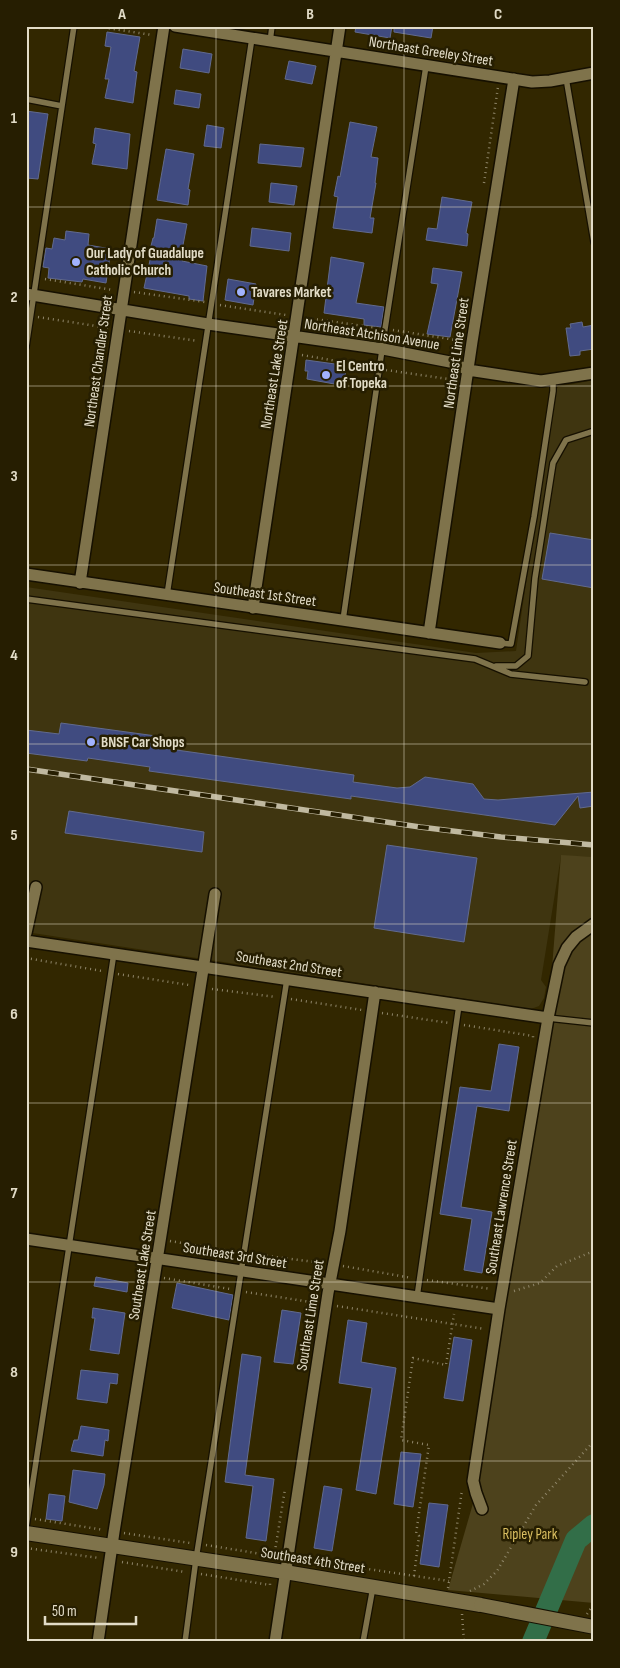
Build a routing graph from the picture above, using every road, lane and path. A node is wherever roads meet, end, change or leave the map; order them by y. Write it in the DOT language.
graph roads {
  1 [pos="74,26"];
  2 [pos="94,26"];
  3 [pos="175,26"];
  4 [pos="272,26"];
  5 [pos="340,26"];
  6 [pos="163,31"];
  7 [pos="252,38"];
  8 [pos="270,42"];
  9 [pos="336,52"];
  10 [pos="426,66"];
  11 [pos="594,73"];
  12 [pos="566,78"];
  13 [pos="514,79"];
  14 [pos="26,99"];
  15 [pos="62,106"];
  16 [pos="594,242"];
  17 [pos="36,277"];
  18 [pos="113,290"];
  19 [pos="30,294"];
  20 [pos="121,310"];
  21 [pos="208,324"];
  22 [pos="276,333"];
  23 [pos="295,337"];
  24 [pos="26,347"];
  25 [pos="383,349"];
  26 [pos="292,354"];
  27 [pos="379,369"];
  28 [pos="594,373"];
  29 [pos="468,376"];
  30 [pos="553,380"];
  31 [pos="594,432"];
  32 [pos="26,574"];
  33 [pos="80,582"];
  34 [pos="166,595"];
  35 [pos="26,599"];
  36 [pos="254,608"];
  37 [pos="343,620"];
  38 [pos="429,633"];
  39 [pos="500,643"];
  40 [pos="494,666"];
  41 [pos="585,682"];
  42 [pos="36,887"];
  43 [pos="215,894"];
  44 [pos="594,924"];
  45 [pos="26,934"];
  46 [pos="26,941"];
  47 [pos="114,953"];
  48 [pos="26,958"];
  49 [pos="204,966"];
  50 [pos="110,973"];
  51 [pos="287,979"];
  52 [pos="201,987"];
  53 [pos="375,992"];
  54 [pos="284,998"];
  55 [pos="459,1005"];
  56 [pos="372,1011"];
  57 [pos="548,1018"];
  58 [pos="594,1023"];
  59 [pos="457,1024"];
  60 [pos="532,1045"];
  61 [pos="26,1239"];
  62 [pos="161,1239"];
  63 [pos="70,1245"];
  64 [pos="594,1251"];
  65 [pos="245,1253"];
  66 [pos="158,1258"];
  67 [pos="334,1265"];
  68 [pos="242,1271"];
  69 [pos="420,1279"];
  70 [pos="330,1284"];
  71 [pos="502,1292"];
  72 [pos="417,1297"];
  73 [pos="456,1303"];
  74 [pos="495,1309"];
  75 [pos="485,1329"];
  76 [pos="594,1441"];
  77 [pos="463,1484"];
  78 [pos="482,1509"];
  79 [pos="28,1518"];
  80 [pos="26,1527"];
  81 [pos="26,1533"];
  82 [pos="113,1539"];
  83 [pos="199,1544"];
  84 [pos="26,1548"];
  85 [pos="288,1558"];
  86 [pos="110,1560"];
  87 [pos="195,1566"];
  88 [pos="285,1572"];
  89 [pos="414,1576"];
  90 [pos="449,1581"];
  91 [pos="270,1585"];
  92 [pos="373,1586"];
  93 [pos="454,1592"];
  94 [pos="465,1598"];
  95 [pos="479,1600"];
  96 [pos="594,1627"];
  97 [pos="98,1642"];
  98 [pos="185,1642"];
  99 [pos="275,1642"];
  100 [pos="363,1642"];
  101 [pos="464,1642"];
  1 -- 15 [label="lane"];
  2 -- 6 [label="path"];
  3 -- 7 [label="street, Northeast Greeley Street"];
  4 -- 8 [label="lane"];
  5 -- 9 [label="street, Northeast Lake Street"];
  6 -- 20 [label="street, Northeast Chandler Street"];
  7 -- 8 [label="street, Northeast Greeley Street"];
  7 -- 21 [label="lane"];
  8 -- 9 [label="street, Northeast Greeley Street"];
  9 -- 10 [label="street, Northeast Greeley Street"];
  9 -- 23 [label="street, Northeast Lake Street"];
  10 -- 13 [label="street, Northeast Greeley Street"];
  10 -- 25 [label="lane"];
  11 -- 12 [label="street, Northeast Greeley Street"];
  12 -- 13 [label="street, Northeast Greeley Street"];
  12 -- 16 [label="lane"];
  13 -- 29 [label="street, Northeast Lime Street"];
  14 -- 15 [label="lane"];
  15 -- 17 [label="lane"];
  17 -- 18 [label="path"];
  17 -- 19 [label="lane"];
  19 -- 20 [label="street, Northeast Atchison Avenue"];
  19 -- 24 [label="lane"];
  20 -- 21 [label="street, Northeast Atchison Avenue"];
  20 -- 33 [label="street, Northeast Chandler Street"];
  21 -- 22 [label="street, Northeast Atchison Avenue"];
  21 -- 34 [label="lane"];
  22 -- 23 [label="street, Northeast Atchison Avenue"];
  22 -- 26 [label="path"];
  23 -- 25 [label="street, Northeast Atchison Avenue"];
  23 -- 26 [label="street, Northeast Lake Street"];
  25 -- 27 [label="lane"];
  25 -- 29 [label="street, Northeast Atchison Avenue"];
  26 -- 27 [label="path"];
  26 -- 36 [label="street, Northeast Lake Street"];
  27 -- 29 [label="path"];
  27 -- 37 [label="lane"];
  28 -- 30 [label="street, Northeast Atchison Avenue"];
  29 -- 30 [label="street, Northeast Atchison Avenue"];
  29 -- 38 [label="street, Northeast Lime Street"];
  30 -- 39 [label="lane"];
  31 -- 40 [label="lane"];
  32 -- 33 [label="street, Southeast 1st Street"];
  33 -- 34 [label="street, Southeast 1st Street"];
  34 -- 36 [label="street, Southeast 1st Street"];
  35 -- 40 [label="lane"];
  36 -- 37 [label="street, Southeast 1st Street"];
  37 -- 38 [label="street, Southeast 1st Street"];
  38 -- 39 [label="street, Southeast 1st Street"];
  40 -- 41 [label="lane"];
  42 -- 45 [label="street"];
  43 -- 49 [label="street, Southeast Lake Street"];
  44 -- 57 [label="street, Southeast Lawrence Street"];
  46 -- 47 [label="street, Southeast 2nd Street"];
  47 -- 49 [label="street, Southeast 2nd Street"];
  47 -- 50 [label="lane"];
  48 -- 50 [label="path"];
  49 -- 51 [label="street, Southeast 2nd Street"];
  49 -- 52 [label="street, Southeast Lake Street"];
  50 -- 52 [label="path"];
  50 -- 63 [label="lane"];
  51 -- 53 [label="street, Southeast 2nd Street"];
  51 -- 54 [label="lane"];
  52 -- 54 [label="path"];
  52 -- 62 [label="street, Southeast Lake Street"];
  53 -- 55 [label="street, Southeast 2nd Street"];
  53 -- 56 [label="street, Southeast Lime Street"];
  54 -- 56 [label="path"];
  54 -- 65 [label="lane"];
  55 -- 57 [label="street, Southeast 2nd Street"];
  55 -- 59 [label="lane"];
  56 -- 59 [label="path"];
  56 -- 67 [label="street, Southeast Lime Street"];
  57 -- 58 [label="lane"];
  57 -- 71 [label="street, Southeast Lawrence Street"];
  59 -- 60 [label="path"];
  59 -- 69 [label="lane"];
  61 -- 63 [label="street, Southeast 3rd Street"];
  62 -- 65 [label="path"];
  62 -- 66 [label="street, Southeast Lake Street"];
  63 -- 66 [label="street, Southeast 3rd Street"];
  63 -- 79 [label="lane"];
  64 -- 71 [label="path"];
  65 -- 67 [label="path"];
  65 -- 68 [label="lane"];
  66 -- 68 [label="street, Southeast 3rd Street"];
  66 -- 82 [label="street, Southeast Lake Street"];
  67 -- 69 [label="path"];
  67 -- 70 [label="street, Southeast Lime Street"];
  68 -- 70 [label="street, Southeast 3rd Street"];
  68 -- 83 [label="lane"];
  69 -- 71 [label="path"];
  69 -- 72 [label="lane"];
  70 -- 72 [label="street, Southeast 3rd Street"];
  70 -- 85 [label="street, Southeast Lime Street"];
  71 -- 74 [label="street, Southeast Lawrence Street"];
  72 -- 73 [label="street, Southeast 3rd Street"];
  73 -- 74 [label="street, Southeast 3rd Street"];
  73 -- 89 [label="path"];
  74 -- 75 [label="path"];
  74 -- 78 [label="street, Southeast Lawrence Street"];
  76 -- 94 [label="path"];
  77 -- 90 [label="path"];
  79 -- 80 [label="lane"];
  79 -- 82 [label="path"];
  81 -- 82 [label="street, Southeast 4th Street"];
  82 -- 83 [label="path"];
  82 -- 86 [label="street, Southeast Lake Street"];
  82 -- 87 [label="street, Southeast 4th Street"];
  83 -- 85 [label="path"];
  83 -- 87 [label="lane"];
  84 -- 86 [label="path"];
  85 -- 88 [label="street, Southeast Lime Street"];
  85 -- 89 [label="path"];
  86 -- 87 [label="path"];
  86 -- 97 [label="street, Southeast Lake Street"];
  87 -- 88 [label="street, Southeast 4th Street"];
  87 -- 91 [label="path"];
  87 -- 98 [label="lane"];
  88 -- 92 [label="street, Southeast 4th Street"];
  88 -- 99 [label="street, Southeast Lime Street"];
  89 -- 90 [label="path"];
  90 -- 93 [label="path"];
  92 -- 94 [label="street, Southeast 4th Street"];
  92 -- 100 [label="lane"];
  94 -- 95 [label="street, Southeast 4th Street"];
  94 -- 95 [label="path"];
  94 -- 101 [label="path"];
  95 -- 96 [label="street, Southeast 4th Street, bridge"];
}
